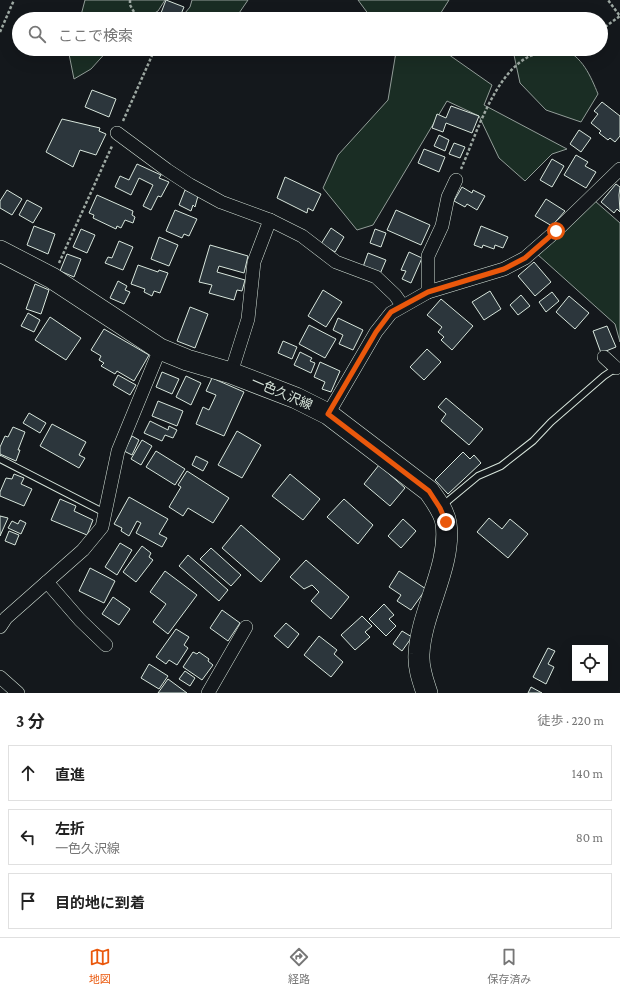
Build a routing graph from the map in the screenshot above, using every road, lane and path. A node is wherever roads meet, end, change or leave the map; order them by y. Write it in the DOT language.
graph roads {
  1 [pos="14,0"];
  2 [pos="130,0"];
  3 [pos="608,0"];
  4 [pos="134,12"];
  5 [pos="620,16"];
  6 [pos="608,25"];
  7 [pos="0,32"];
  8 [pos="151,56"];
  9 [pos="532,56"];
  10 [pos="117,133"];
  11 [pos="620,169"];
  12 [pos="456,180"];
  13 [pos="270,220"];
  14 [pos="0,251"];
  15 [pos="52,278"];
  16 [pos="428,292"];
  17 [pos="402,306"];
  18 [pos="160,349"];
  19 [pos="604,357"];
  20 [pos="616,368"];
  21 [pos="231,372"];
  22 [pos="328,414"];
  23 [pos="0,459"];
  24 [pos="440,508"];
  25 [pos="105,514"];
  26 [pos="47,582"];
  27 [pos="0,627"];
  28 [pos="246,627"];
  29 [pos="106,645"];
  30 [pos="0,677"];
  31 [pos="18,693"];
  32 [pos="208,693"];
  33 [pos="427,693"];
  1 -- 7 [label="path"];
  2 -- 4 [label="path"];
  3 -- 5 [label="path"];
  5 -- 6 [label="path"];
  8 -- 10 [label="path"];
  9 -- 12 [label="path"];
  10 -- 13 [label="street"];
  10 -- 15 [label="path"];
  11 -- 16 [label="street"];
  12 -- 16 [label="street"];
  13 -- 17 [label="street"];
  13 -- 21 [label="street"];
  14 -- 15 [label="main road, 一色久沢線"];
  15 -- 18 [label="main road, 一色久沢線"];
  16 -- 17 [label="street"];
  17 -- 22 [label="street"];
  18 -- 21 [label="main road, 一色久沢線"];
  18 -- 25 [label="street"];
  19 -- 20 [label="street"];
  20 -- 24 [label="lane"];
  21 -- 22 [label="main road, 一色久沢線"];
  22 -- 24 [label="main road, 一色久沢線"];
  23 -- 25 [label="lane"];
  24 -- 33 [label="main road, 一色久沢線"];
  25 -- 26 [label="street"];
  26 -- 27 [label="street"];
  26 -- 29 [label="street"];
  28 -- 32 [label="street"];
  30 -- 31 [label="street"];
}
